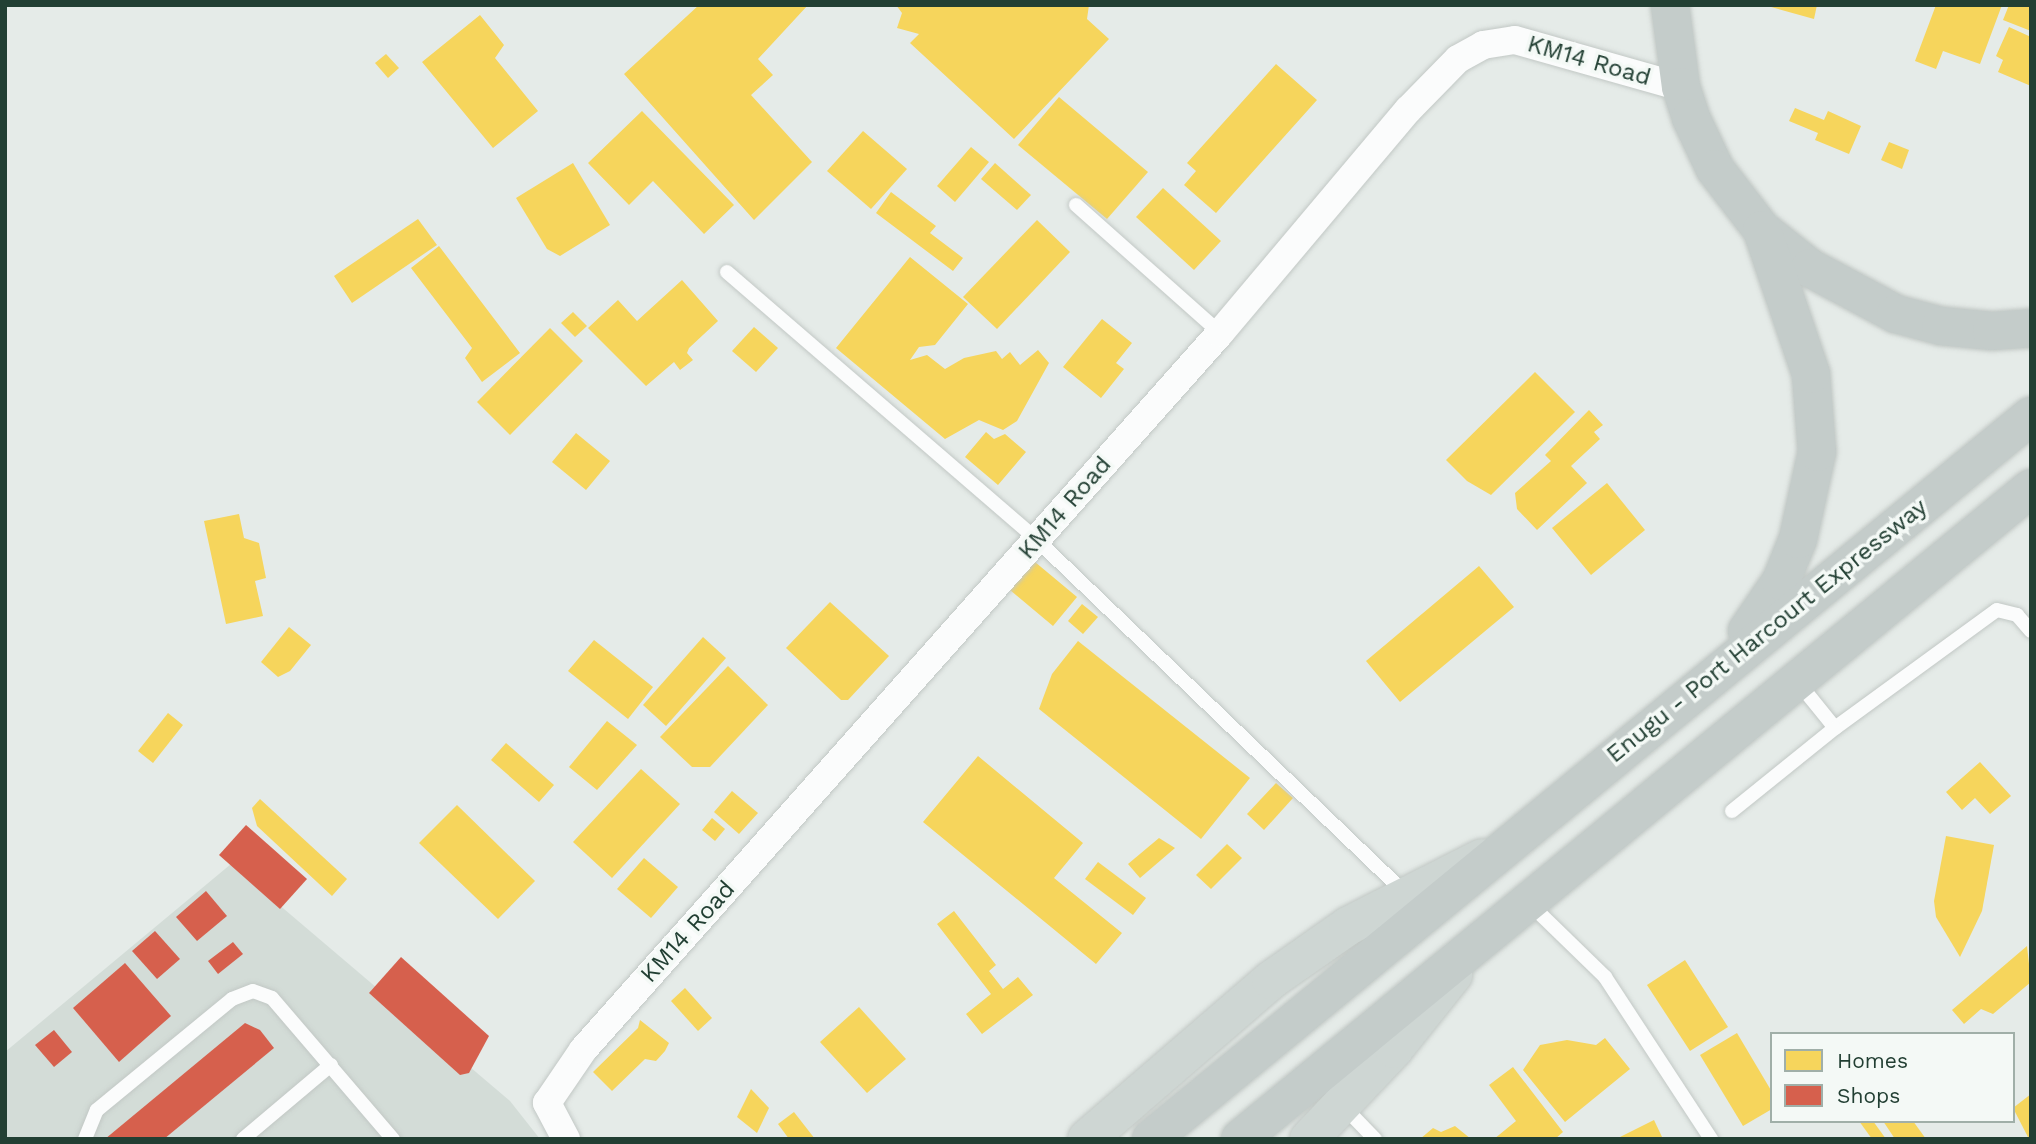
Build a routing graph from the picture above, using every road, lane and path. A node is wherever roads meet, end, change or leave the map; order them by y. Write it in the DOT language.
graph roads {
  1 [pos="1670,5"];
  2 [pos="1681,88"];
  3 [pos="1076,205"];
  4 [pos="1762,230"];
  5 [pos="727,272"];
  6 [pos="2031,328"];
  7 [pos="1220,333"];
  8 [pos="2031,416"];
  9 [pos="2031,488"];
  10 [pos="2031,515"];
  11 [pos="1973,535"];
  12 [pos="1037,540"];
  13 [pos="2031,631"];
  14 [pos="1712,675"];
  15 [pos="1797,681"];
  16 [pos="1835,728"];
  17 [pos="1732,811"];
  18 [pos="1503,847"];
  19 [pos="1408,895"];
  20 [pos="1527,901"];
  21 [pos="331,1065"];
  22 [pos="1343,1106"];
  23 [pos="85,1139"];
  24 [pos="243,1139"];
  25 [pos="393,1139"];
  26 [pos="566,1139"];
  27 [pos="1087,1139"];
  28 [pos="1151,1139"];
  29 [pos="1240,1139"];
  30 [pos="1309,1139"];
  31 [pos="1375,1139"];
  32 [pos="1711,1139"];
  1 -- 2 [label="highway"];
  2 -- 4 [label="highway"];
  2 -- 7 [label="street, KM14 Road"];
  3 -- 7 [label="lane"];
  4 -- 6 [label="highway"];
  4 -- 14 [label="highway"];
  5 -- 12 [label="lane"];
  7 -- 12 [label="street, KM14 Road"];
  8 -- 14 [label="highway, Enugu - Port Harcourt Expressway"];
  9 -- 11 [label="highway"];
  10 -- 11 [label="highway"];
  11 -- 15 [label="highway"];
  12 -- 19 [label="lane"];
  12 -- 26 [label="street, KM14 Road"];
  13 -- 16 [label="lane"];
  14 -- 18 [label="highway, Enugu - Port Harcourt Expressway"];
  15 -- 16 [label="lane"];
  15 -- 20 [label="highway"];
  16 -- 17 [label="lane"];
  18 -- 19 [label="main road, Enugu - Port Harcourt Expressway"];
  18 -- 28 [label="highway, Enugu - Port Harcourt Expressway"];
  19 -- 27 [label="main road, Enugu - Port Harcourt Expressway"];
  20 -- 22 [label="main road"];
  20 -- 29 [label="highway"];
  20 -- 32 [label="lane"];
  21 -- 23 [label="lane"];
  21 -- 24 [label="lane"];
  21 -- 25 [label="lane"];
  22 -- 30 [label="main road"];
  22 -- 31 [label="lane"];
}
